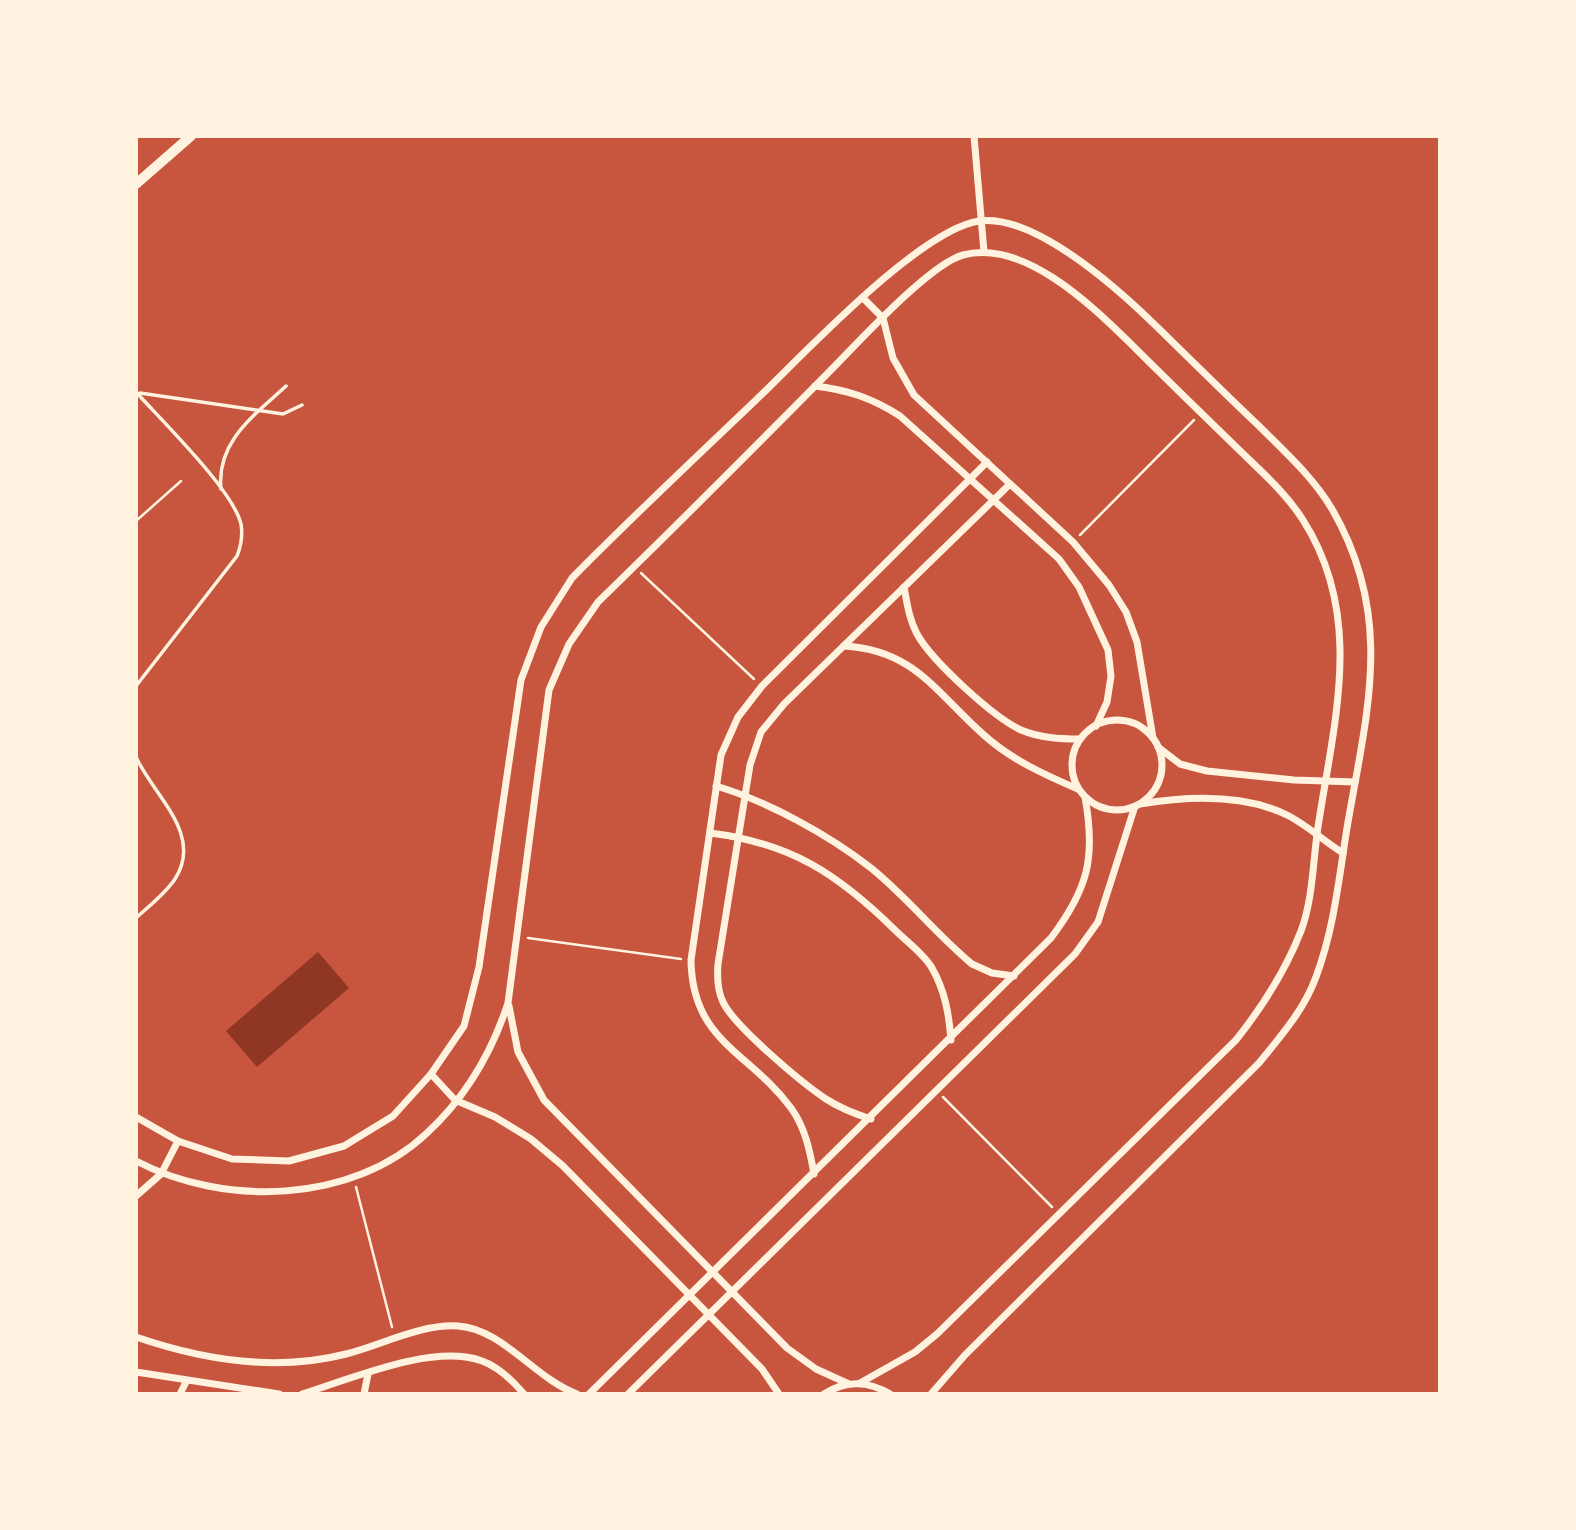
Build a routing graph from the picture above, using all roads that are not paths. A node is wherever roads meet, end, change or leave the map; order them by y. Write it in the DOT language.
graph roads {
  1 [pos="191,136"];
  2 [pos="974,136"];
  3 [pos="136,184"];
  4 [pos="982,220"];
  5 [pos="984,252"];
  6 [pos="863,298"];
  7 [pos="883,318"];
  8 [pos="286,386"];
  9 [pos="815,386"];
  10 [pos="137,393"];
  11 [pos="302,405"];
  12 [pos="259,412"];
  13 [pos="987,462"];
  14 [pos="970,479"];
  15 [pos="1010,484"];
  16 [pos="221,489"];
  17 [pos="993,501"];
  18 [pos="904,587"];
  19 [pos="844,646"];
  20 [pos="136,686"];
  21 [pos="1096,726"];
  22 [pos="1153,738"];
  23 [pos="1080,739"];
  24 [pos="1158,747"];
  25 [pos="136,757"];
  26 [pos="1325,781"];
  27 [pos="1355,782"];
  28 [pos="716,786"];
  29 [pos="1078,789"];
  30 [pos="744,794"];
  31 [pos="1086,797"];
  32 [pos="1137,805"];
  33 [pos="710,833"];
  34 [pos="739,836"];
  35 [pos="1316,836"];
  36 [pos="1343,853"];
  37 [pos="136,918"];
  38 [pos="1014,976"];
  39 [pos="508,1003"];
  40 [pos="951,1040"];
  41 [pos="431,1074"];
  42 [pos="455,1100"];
  43 [pos="136,1117"];
  44 [pos="871,1119"];
  45 [pos="177,1141"];
  46 [pos="136,1161"];
  47 [pos="161,1174"];
  48 [pos="814,1174"];
  49 [pos="136,1196"];
  50 [pos="712,1272"];
  51 [pos="732,1292"];
  52 [pos="689,1294"];
  53 [pos="709,1314"];
  54 [pos="136,1337"];
  55 [pos="136,1372"];
  56 [pos="368,1374"];
  57 [pos="186,1382"];
  58 [pos="860,1383"];
  59 [pos="849,1384"];
  60 [pos="180,1394"];
  61 [pos="279,1394"];
  62 [pos="302,1394"];
  63 [pos="364,1394"];
  64 [pos="524,1394"];
  65 [pos="577,1394"];
  66 [pos="589,1394"];
  67 [pos="628,1394"];
  68 [pos="779,1394"];
  69 [pos="824,1394"];
  70 [pos="890,1394"];
  71 [pos="930,1394"];
  1 -- 3 [label="street"];
  2 -- 4 [label="street"];
  4 -- 5 [label="street"];
  4 -- 6 [label="street"];
  4 -- 27 [label="street"];
  5 -- 7 [label="street"];
  5 -- 26 [label="street"];
  6 -- 7 [label="street"];
  6 -- 41 [label="street"];
  7 -- 9 [label="street"];
  7 -- 13 [label="street"];
  8 -- 12 [label="lane"];
  9 -- 14 [label="street"];
  9 -- 39 [label="street"];
  10 -- 12 [label="lane"];
  10 -- 16 [label="lane"];
  11 -- 12 [label="lane"];
  12 -- 16 [label="lane"];
  13 -- 14 [label="street"];
  13 -- 15 [label="street"];
  14 -- 17 [label="street"];
  14 -- 28 [label="street"];
  15 -- 17 [label="street"];
  15 -- 22 [label="street"];
  16 -- 20 [label="lane"];
  17 -- 18 [label="street"];
  17 -- 21 [label="street"];
  18 -- 19 [label="street"];
  18 -- 23 [label="street"];
  19 -- 29 [label="street"];
  19 -- 30 [label="street"];
  21 -- 22 [label="street"];
  21 -- 23 [label="street"];
  22 -- 24 [label="street"];
  23 -- 29 [label="street"];
  24 -- 26 [label="street"];
  24 -- 32 [label="street"];
  25 -- 37 [label="lane"];
  26 -- 27 [label="street"];
  26 -- 35 [label="street"];
  27 -- 36 [label="street"];
  28 -- 30 [label="street"];
  28 -- 33 [label="street"];
  29 -- 31 [label="street"];
  30 -- 34 [label="street"];
  30 -- 38 [label="street"];
  31 -- 32 [label="street"];
  31 -- 38 [label="street"];
  32 -- 35 [label="street"];
  32 -- 51 [label="street"];
  33 -- 34 [label="street"];
  33 -- 48 [label="street"];
  34 -- 40 [label="street"];
  34 -- 44 [label="street"];
  35 -- 36 [label="street"];
  35 -- 58 [label="street"];
  36 -- 71 [label="street"];
  38 -- 40 [label="street"];
  39 -- 42 [label="street"];
  39 -- 50 [label="street"];
  40 -- 44 [label="street"];
  41 -- 42 [label="street"];
  41 -- 45 [label="street"];
  42 -- 47 [label="street"];
  42 -- 52 [label="street"];
  43 -- 45 [label="street"];
  44 -- 48 [label="street"];
  45 -- 47 [label="street"];
  46 -- 47 [label="street"];
  47 -- 49 [label="street"];
  48 -- 50 [label="street"];
  50 -- 51 [label="street"];
  50 -- 52 [label="street"];
  51 -- 53 [label="street"];
  51 -- 59 [label="street"];
  52 -- 53 [label="street"];
  52 -- 66 [label="street"];
  53 -- 67 [label="street"];
  53 -- 68 [label="street"];
  54 -- 65 [label="street"];
  55 -- 57 [label="street"];
  56 -- 62 [label="street"];
  56 -- 63 [label="street"];
  56 -- 64 [label="street"];
  57 -- 60 [label="street"];
  57 -- 61 [label="street"];
  58 -- 59 [label="street"];
  58 -- 70 [label="street"];
  59 -- 69 [label="street"];
}
